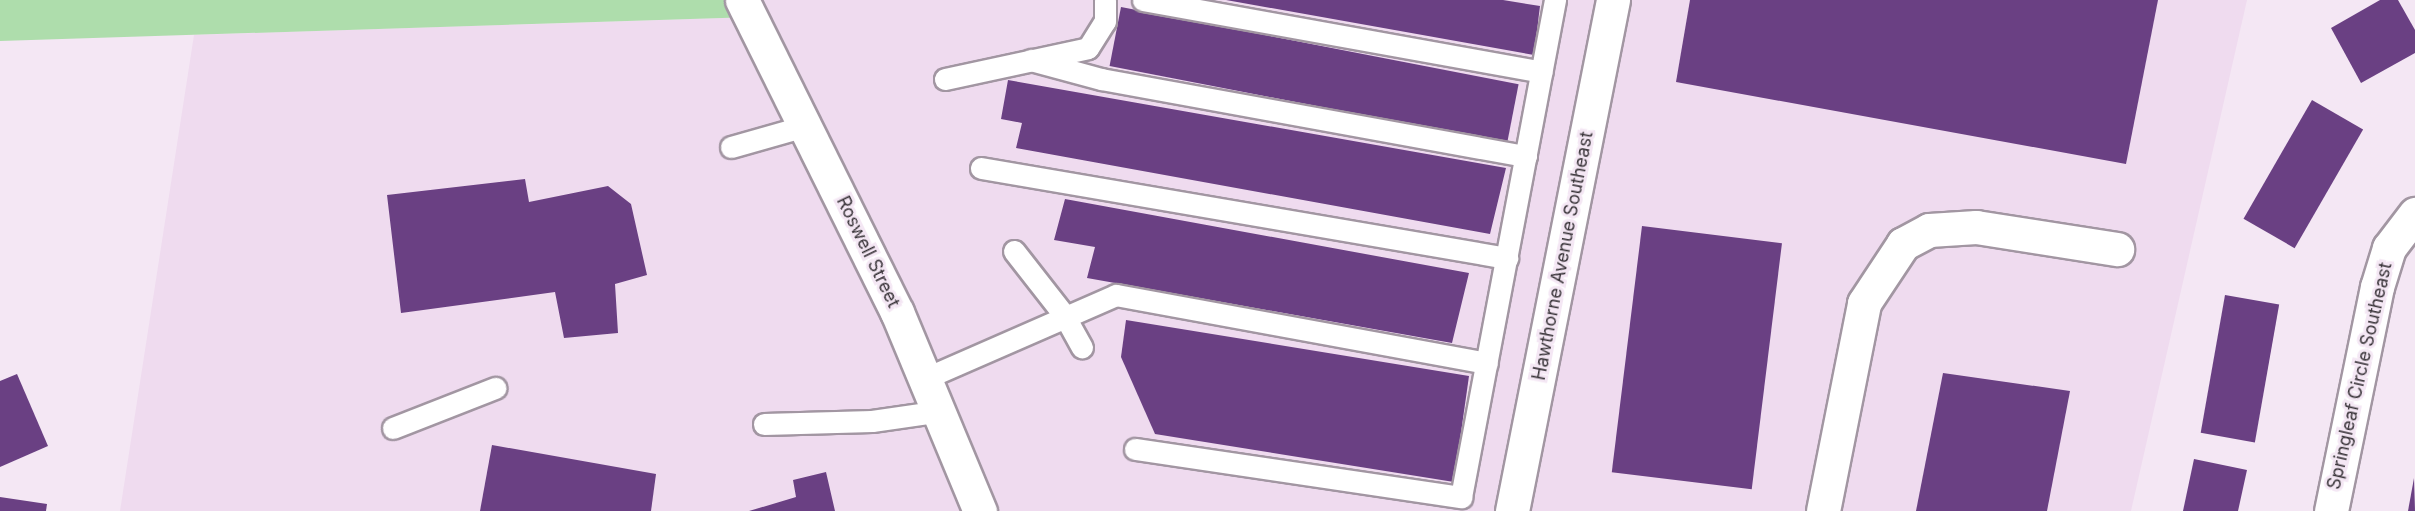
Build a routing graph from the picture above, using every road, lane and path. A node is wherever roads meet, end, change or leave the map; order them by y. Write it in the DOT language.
graph roads {
  1 [pos="742,0"];
  2 [pos="1105,0"];
  3 [pos="1143,0"];
  4 [pos="1555,0"];
  5 [pos="1613,0"];
  6 [pos="1031,60"];
  7 [pos="1542,72"];
  8 [pos="945,80"];
  9 [pos="805,126"];
  10 [pos="731,147"];
  11 [pos="1526,156"];
  12 [pos="981,168"];
  13 [pos="2415,214"];
  14 [pos="2117,249"];
  15 [pos="1014,251"];
  16 [pos="1507,258"];
  17 [pos="1064,315"];
  18 [pos="1082,347"];
  19 [pos="1486,363"];
  20 [pos="926,378"];
  21 [pos="495,388"];
  22 [pos="941,411"];
  23 [pos="764,424"];
  24 [pos="393,428"];
  25 [pos="1135,448"];
  26 [pos="980,511"];
  27 [pos="1512,511"];
  28 [pos="1823,511"];
  29 [pos="2331,511"];
  1 -- 9 [label="street, Roswell Street"];
  2 -- 6 [label="lane"];
  3 -- 7 [label="lane"];
  4 -- 7 [label="lane"];
  5 -- 27 [label="street, Hawthorne Avenue Southeast"];
  6 -- 8 [label="lane"];
  6 -- 11 [label="lane"];
  7 -- 11 [label="lane"];
  9 -- 10 [label="lane"];
  9 -- 20 [label="street, Roswell Street"];
  11 -- 16 [label="lane"];
  12 -- 16 [label="lane"];
  13 -- 29 [label="street, Springleaf Circle Southeast"];
  14 -- 28 [label="street"];
  15 -- 17 [label="lane"];
  16 -- 19 [label="lane"];
  17 -- 18 [label="lane"];
  17 -- 19 [label="lane"];
  17 -- 20 [label="lane"];
  19 -- 25 [label="lane"];
  20 -- 22 [label="street, Roswell Street"];
  21 -- 24 [label="lane"];
  22 -- 23 [label="lane"];
  22 -- 26 [label="street, Roswell Street"];
}
